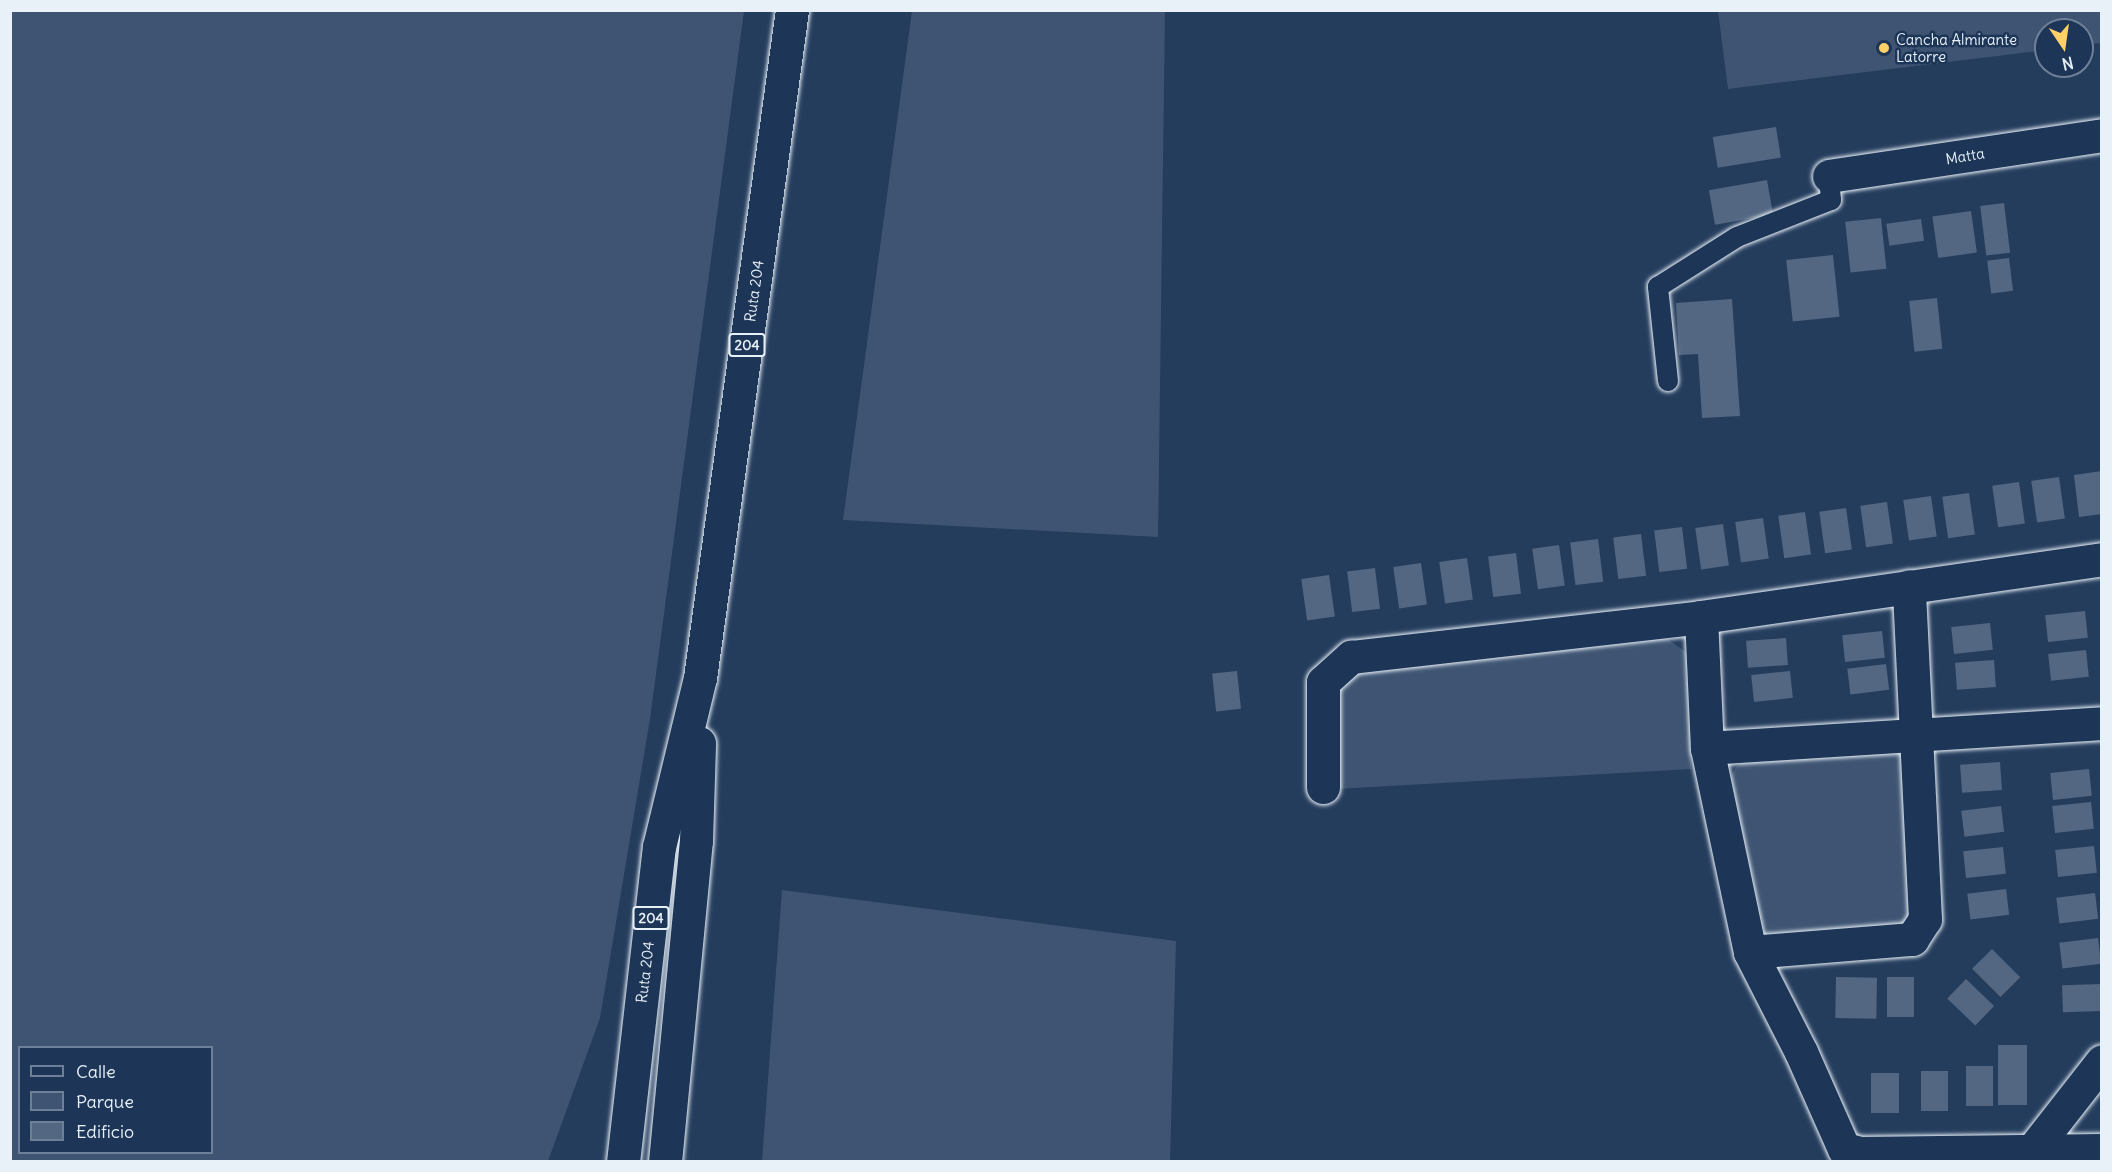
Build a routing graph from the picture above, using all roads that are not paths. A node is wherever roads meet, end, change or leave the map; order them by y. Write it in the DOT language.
graph roads {
  1 [pos="792,10"];
  2 [pos="2102,135"];
  3 [pos="1829,176"];
  4 [pos="1668,381"];
  5 [pos="2102,559"];
  6 [pos="1909,585"];
  7 [pos="1701,617"];
  8 [pos="700,678"];
  9 [pos="2102,723"];
  10 [pos="1919,735"];
  11 [pos="1707,748"];
  12 [pos="1323,787"];
  13 [pos="1750,952"];
  14 [pos="2102,1061"];
  15 [pos="2102,1150"];
  16 [pos="2030,1157"];
  17 [pos="623,1161"];
  18 [pos="664,1161"];
  1 -- 8 [label="street, Ruta 204 / 204"];
  2 -- 3 [label="street, Matta"];
  3 -- 4 [label="lane"];
  5 -- 6 [label="street"];
  6 -- 7 [label="street"];
  6 -- 10 [label="street"];
  7 -- 11 [label="street"];
  7 -- 12 [label="street"];
  8 -- 17 [label="street, Ruta 204 / 204"];
  8 -- 18 [label="street, Ruta 204 / 204"];
  9 -- 10 [label="street"];
  10 -- 11 [label="street"];
  10 -- 13 [label="street"];
  11 -- 13 [label="street"];
  13 -- 16 [label="street"];
  14 -- 16 [label="street"];
  15 -- 16 [label="street"];
}
